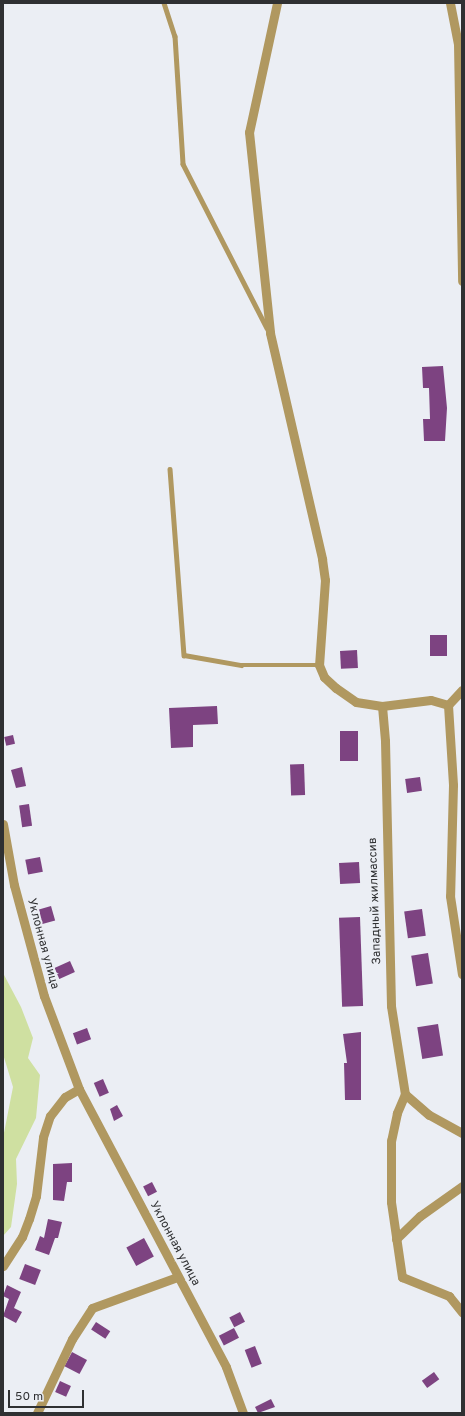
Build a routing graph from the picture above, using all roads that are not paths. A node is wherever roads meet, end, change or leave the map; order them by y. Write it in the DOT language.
graph roads {
  1 [pos="164,3"];
  2 [pos="277,3"];
  3 [pos="450,3"];
  4 [pos="462,281"];
  5 [pos="270,333"];
  6 [pos="170,469"];
  7 [pos="319,665"];
  8 [pos="462,690"];
  9 [pos="448,704"];
  10 [pos="382,706"];
  11 [pos="3,824"];
  12 [pos="462,974"];
  13 [pos="79,1089"];
  14 [pos="405,1094"];
  15 [pos="462,1133"];
  16 [pos="462,1186"];
  17 [pos="396,1238"];
  18 [pos="3,1266"];
  19 [pos="177,1277"];
  20 [pos="462,1312"];
  21 [pos="37,1413"];
  22 [pos="243,1413"];
  1 -- 5 [label="lane"];
  2 -- 5 [label="street"];
  3 -- 4 [label="street"];
  5 -- 7 [label="street"];
  6 -- 7 [label="lane"];
  7 -- 10 [label="street"];
  8 -- 9 [label="street"];
  9 -- 10 [label="street"];
  9 -- 12 [label="street"];
  10 -- 14 [label="street, Западный жилмассив"];
  11 -- 13 [label="street, Уклонная улица"];
  13 -- 18 [label="street"];
  13 -- 19 [label="street, Уклонная улица"];
  14 -- 15 [label="street"];
  14 -- 17 [label="street"];
  16 -- 17 [label="street"];
  17 -- 20 [label="street"];
  19 -- 21 [label="street"];
  19 -- 22 [label="street, Уклонная улица"];
}
